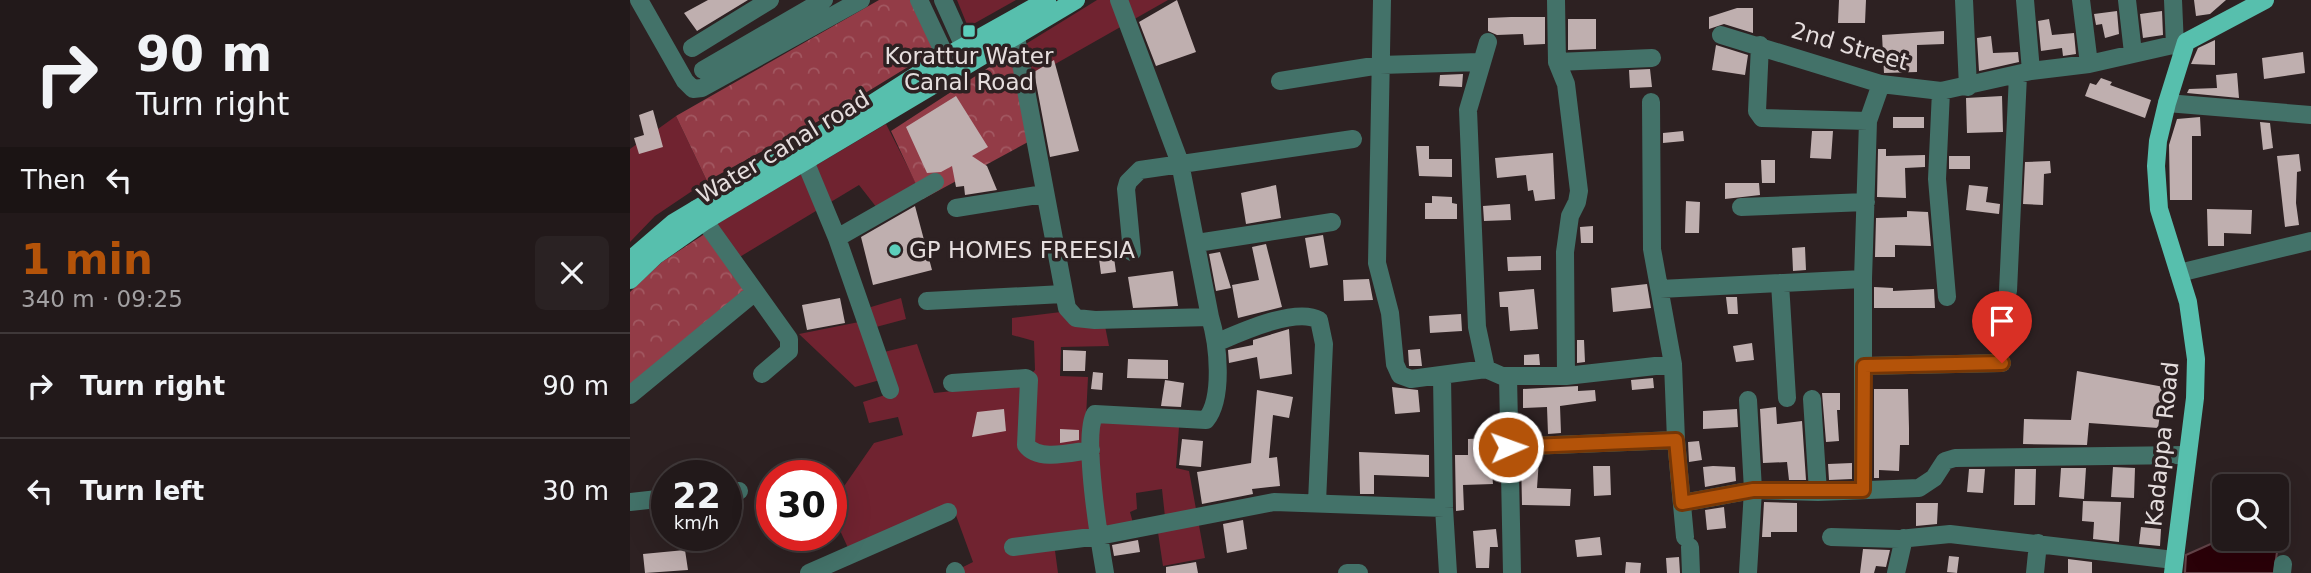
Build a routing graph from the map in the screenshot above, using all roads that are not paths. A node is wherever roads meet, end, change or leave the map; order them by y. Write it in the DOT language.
graph roads {
  1 [pos="639,0"];
  2 [pos="770,0"];
  3 [pos="824,0"];
  4 [pos="861,0"];
  5 [pos="919,0"];
  6 [pos="943,0"];
  7 [pos="1047,0"];
  8 [pos="1076,0"];
  9 [pos="1119,0"];
  10 [pos="1382,0"];
  11 [pos="1556,0"];
  12 [pos="1964,0"];
  13 [pos="2025,0"];
  14 [pos="2081,0"];
  15 [pos="2127,0"];
  16 [pos="2173,0"];
  17 [pos="2265,0"];
  18 [pos="1721,35"];
  19 [pos="1016,37"];
  20 [pos="1488,42"];
  21 [pos="2180,44"];
  22 [pos="1760,45"];
  23 [pos="692,48"];
  24 [pos="2133,53"];
  25 [pos="968,56"];
  26 [pos="945,57"];
  27 [pos="1652,58"];
  28 [pos="1480,62"];
  29 [pos="1557,62"];
  30 [pos="2089,64"];
  31 [pos="1380,65"];
  32 [pos="703,70"];
  33 [pos="2024,73"];
  34 [pos="954,74"];
  35 [pos="1280,81"];
  36 [pos="1881,84"];
  37 [pos="1968,87"];
  38 [pos="1941,91"];
  39 [pos="1651,102"];
  40 [pos="2167,103"];
  41 [pos="2311,115"];
  42 [pos="1868,121"];
  43 [pos="841,132"];
  44 [pos="1353,139"];
  45 [pos="803,155"];
  46 [pos="1180,163"];
  47 [pos="934,182"];
  48 [pos="1044,194"];
  49 [pos="1866,202"];
  50 [pos="1741,207"];
  51 [pos="956,208"];
  52 [pos="701,215"];
  53 [pos="1332,222"];
  54 [pos="837,238"];
  55 [pos="2311,241"];
  56 [pos="1197,243"];
  57 [pos="1132,251"];
  58 [pos="630,260"];
  59 [pos="2179,273"];
  60 [pos="1863,279"];
  61 [pos="630,281"];
  62 [pos="1780,283"];
  63 [pos="1660,289"];
  64 [pos="2008,291"];
  65 [pos="755,292"];
  66 [pos="1063,294"];
  67 [pos="1947,297"];
  68 [pos="927,301"];
  69 [pos="1210,317"];
  70 [pos="1218,342"];
  71 [pos="2002,363"];
  72 [pos="1673,364"];
  73 [pos="1864,366"];
  74 [pos="1486,369"];
  75 [pos="762,374"];
  76 [pos="1442,376"];
  77 [pos="1508,376"];
  78 [pos="1566,376"];
  79 [pos="952,383"];
  80 [pos="890,390"];
  81 [pos="630,395"];
  82 [pos="1787,398"];
  83 [pos="1812,399"];
  84 [pos="1748,400"];
  85 [pos="1676,440"];
  86 [pos="1508,447"];
  87 [pos="1091,450"];
  88 [pos="2185,455"];
  89 [pos="1753,490"];
  90 [pos="1863,490"];
  91 [pos="1818,492"];
  92 [pos="651,500"];
  93 [pos="630,502"];
  94 [pos="1317,502"];
  95 [pos="1682,503"];
  96 [pos="1444,508"];
  97 [pos="948,512"];
  98 [pos="1099,536"];
  99 [pos="1831,537"];
  100 [pos="1904,538"];
  101 [pos="2038,543"];
  102 [pos="1013,547"];
  103 [pos="2174,566"];
  104 [pos="809,573"];
  105 [pos="1105,573"];
  106 [pos="1347,573"];
  107 [pos="1359,573"];
  108 [pos="1448,573"];
  109 [pos="1512,573"];
  110 [pos="1691,573"];
  111 [pos="1748,573"];
  112 [pos="1896,573"];
  113 [pos="2035,573"];
  1 -- 4 [label="street"];
  2 -- 23 [label="street"];
  3 -- 32 [label="street"];
  5 -- 26 [label="street"];
  6 -- 25 [label="street"];
  7 -- 25 [label="main road, Water canal road"];
  8 -- 19 [label="main road, Water canal road"];
  9 -- 46 [label="street"];
  10 -- 31 [label="street"];
  11 -- 29 [label="street"];
  12 -- 37 [label="street"];
  13 -- 33 [label="street"];
  14 -- 30 [label="street"];
  15 -- 24 [label="street"];
  16 -- 21 [label="street"];
  17 -- 21 [label="main road"];
  18 -- 22 [label="street, 2nd Street"];
  19 -- 25 [label="main road, Water canal road"];
  19 -- 48 [label="street"];
  20 -- 28 [label="street"];
  21 -- 24 [label="street, 2nd Street"];
  21 -- 40 [label="main road, Kadappa Road"];
  22 -- 36 [label="street, 2nd Street"];
  22 -- 42 [label="street"];
  24 -- 30 [label="street, 2nd Street"];
  25 -- 26 [label="main road, Water canal road"];
  25 -- 34 [label="main road, Water canal road"];
  26 -- 34 [label="street"];
  26 -- 43 [label="main road, Water canal road"];
  27 -- 29 [label="street"];
  28 -- 31 [label="street"];
  28 -- 74 [label="street"];
  29 -- 78 [label="street"];
  30 -- 33 [label="street, 2nd Street"];
  31 -- 35 [label="street"];
  31 -- 76 [label="street"];
  33 -- 37 [label="street, 2nd Street"];
  33 -- 64 [label="street"];
  34 -- 43 [label="main road, Water canal road"];
  36 -- 38 [label="street, 2nd Street"];
  36 -- 42 [label="street"];
  37 -- 38 [label="street, 2nd Street"];
  38 -- 67 [label="street"];
  39 -- 63 [label="street"];
  40 -- 41 [label="street"];
  40 -- 59 [label="main road, Kadappa Road"];
  42 -- 49 [label="street"];
  43 -- 45 [label="main road, Water canal road"];
  44 -- 46 [label="street"];
  45 -- 52 [label="main road, Water canal road"];
  45 -- 54 [label="street"];
  46 -- 56 [label="street"];
  46 -- 57 [label="street"];
  47 -- 54 [label="street"];
  48 -- 51 [label="street"];
  48 -- 66 [label="street"];
  49 -- 50 [label="street"];
  49 -- 60 [label="street"];
  52 -- 58 [label="main road, Water canal road"];
  52 -- 61 [label="main road, Water canal road"];
  52 -- 65 [label="street"];
  53 -- 56 [label="street"];
  54 -- 80 [label="street"];
  55 -- 59 [label="street"];
  56 -- 69 [label="street"];
  59 -- 88 [label="main road, Kadappa Road"];
  60 -- 62 [label="street"];
  60 -- 73 [label="street"];
  62 -- 63 [label="street"];
  62 -- 82 [label="street"];
  63 -- 72 [label="street"];
  65 -- 75 [label="street"];
  65 -- 81 [label="street"];
  66 -- 68 [label="street"];
  66 -- 69 [label="street"];
  69 -- 70 [label="street"];
  70 -- 87 [label="street"];
  70 -- 94 [label="street"];
  71 -- 73 [label="street"];
  72 -- 78 [label="street"];
  72 -- 85 [label="street"];
  73 -- 90 [label="street"];
  74 -- 76 [label="street"];
  74 -- 77 [label="street"];
  76 -- 96 [label="street"];
  77 -- 78 [label="street"];
  77 -- 86 [label="street"];
  79 -- 87 [label="street"];
  83 -- 91 [label="street"];
  84 -- 89 [label="street"];
  85 -- 86 [label="street"];
  85 -- 95 [label="street"];
  86 -- 109 [label="street"];
  87 -- 98 [label="street"];
  88 -- 90 [label="street"];
  88 -- 103 [label="main road, Kadappa Road"];
  89 -- 91 [label="street"];
  89 -- 95 [label="street"];
  89 -- 111 [label="street"];
  90 -- 91 [label="street"];
  92 -- 93 [label="street"];
  94 -- 96 [label="street"];
  94 -- 98 [label="street"];
  95 -- 110 [label="street"];
  96 -- 108 [label="street"];
  97 -- 104 [label="street"];
  98 -- 102 [label="street"];
  98 -- 105 [label="street"];
  99 -- 100 [label="street"];
  100 -- 101 [label="street"];
  100 -- 112 [label="street"];
  101 -- 103 [label="street"];
  101 -- 113 [label="street"];
  106 -- 107 [label="street"];
}
